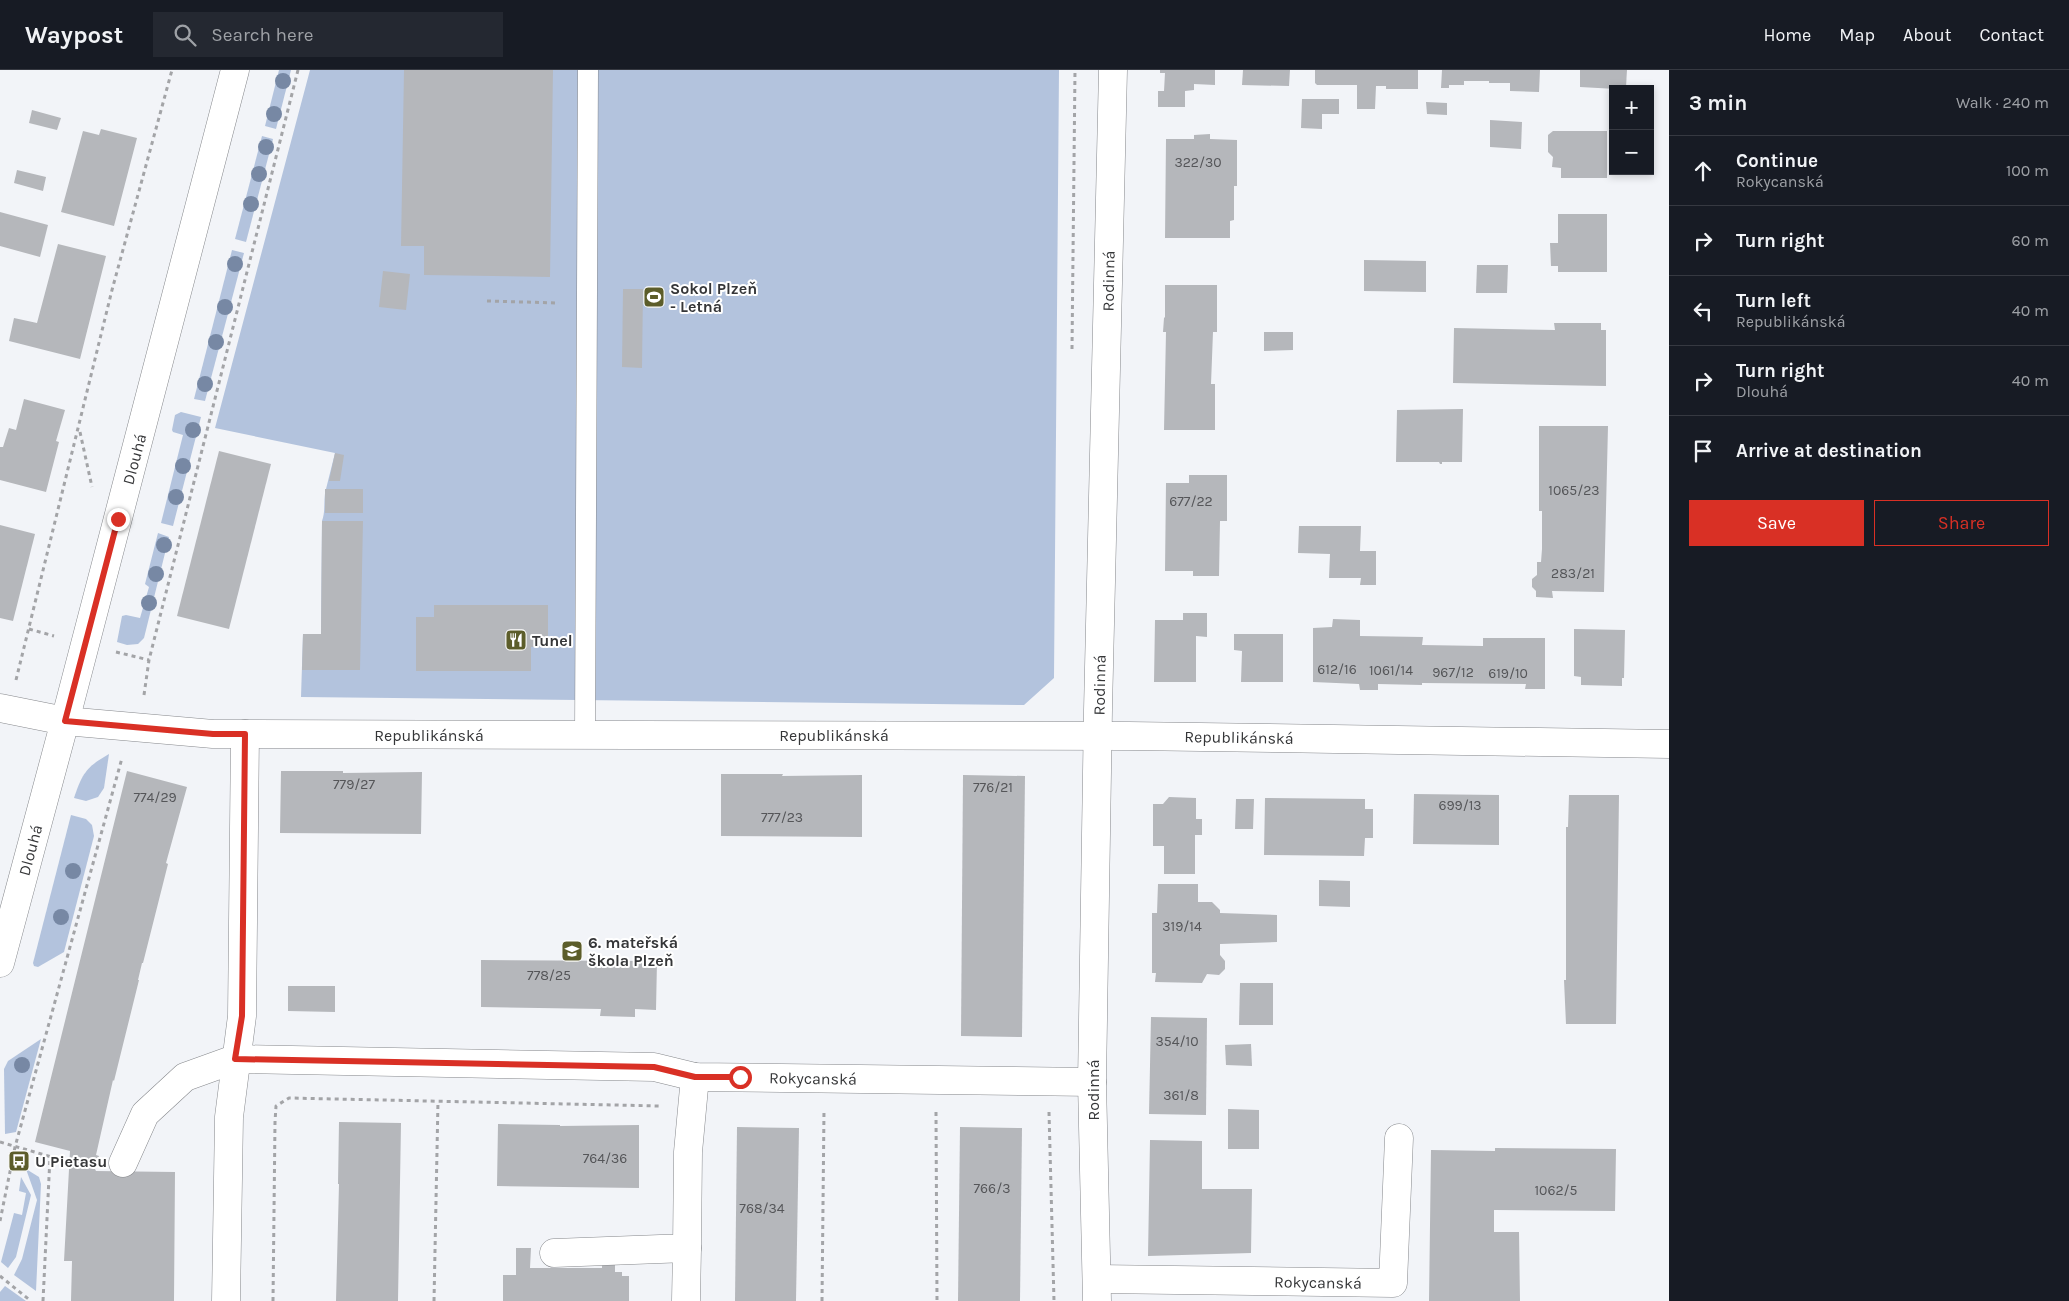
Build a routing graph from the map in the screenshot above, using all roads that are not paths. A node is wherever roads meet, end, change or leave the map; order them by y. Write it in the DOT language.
graph roads {
  1 [pos="235,70"];
  2 [pos="588,70"];
  3 [pos="1113,70"];
  4 [pos="4,709"];
  5 [pos="65,721"];
  6 [pos="245,734"];
  7 [pos="584,735"];
  8 [pos="1098,736"];
  9 [pos="1669,744"];
  10 [pos="0,963"];
  11 [pos="235,1059"];
  12 [pos="695,1077"];
  13 [pos="1092,1082"];
  14 [pos="1398,1138"];
  15 [pos="123,1163"];
  16 [pos="687,1248"];
  17 [pos="554,1253"];
  18 [pos="1097,1290"];
  19 [pos="226,1301"];
  20 [pos="686,1301"];
  1 -- 5 [label="street, Dlouhá"];
  2 -- 7 [label="lane"];
  3 -- 8 [label="street, Rodinná"];
  4 -- 5 [label="street, Republikánská"];
  5 -- 6 [label="street, Republikánská"];
  5 -- 10 [label="street, Dlouhá"];
  6 -- 7 [label="street, Republikánská"];
  6 -- 11 [label="street"];
  7 -- 8 [label="street, Republikánská"];
  8 -- 9 [label="street, Republikánská"];
  8 -- 13 [label="street, Rodinná"];
  11 -- 12 [label="street, Rokycanská"];
  11 -- 15 [label="street"];
  11 -- 19 [label="street"];
  12 -- 13 [label="street, Rokycanská"];
  12 -- 16 [label="street"];
  13 -- 18 [label="street, Rodinná"];
  14 -- 18 [label="street, Rokycanská"];
  16 -- 17 [label="street"];
  16 -- 20 [label="street"];
}
